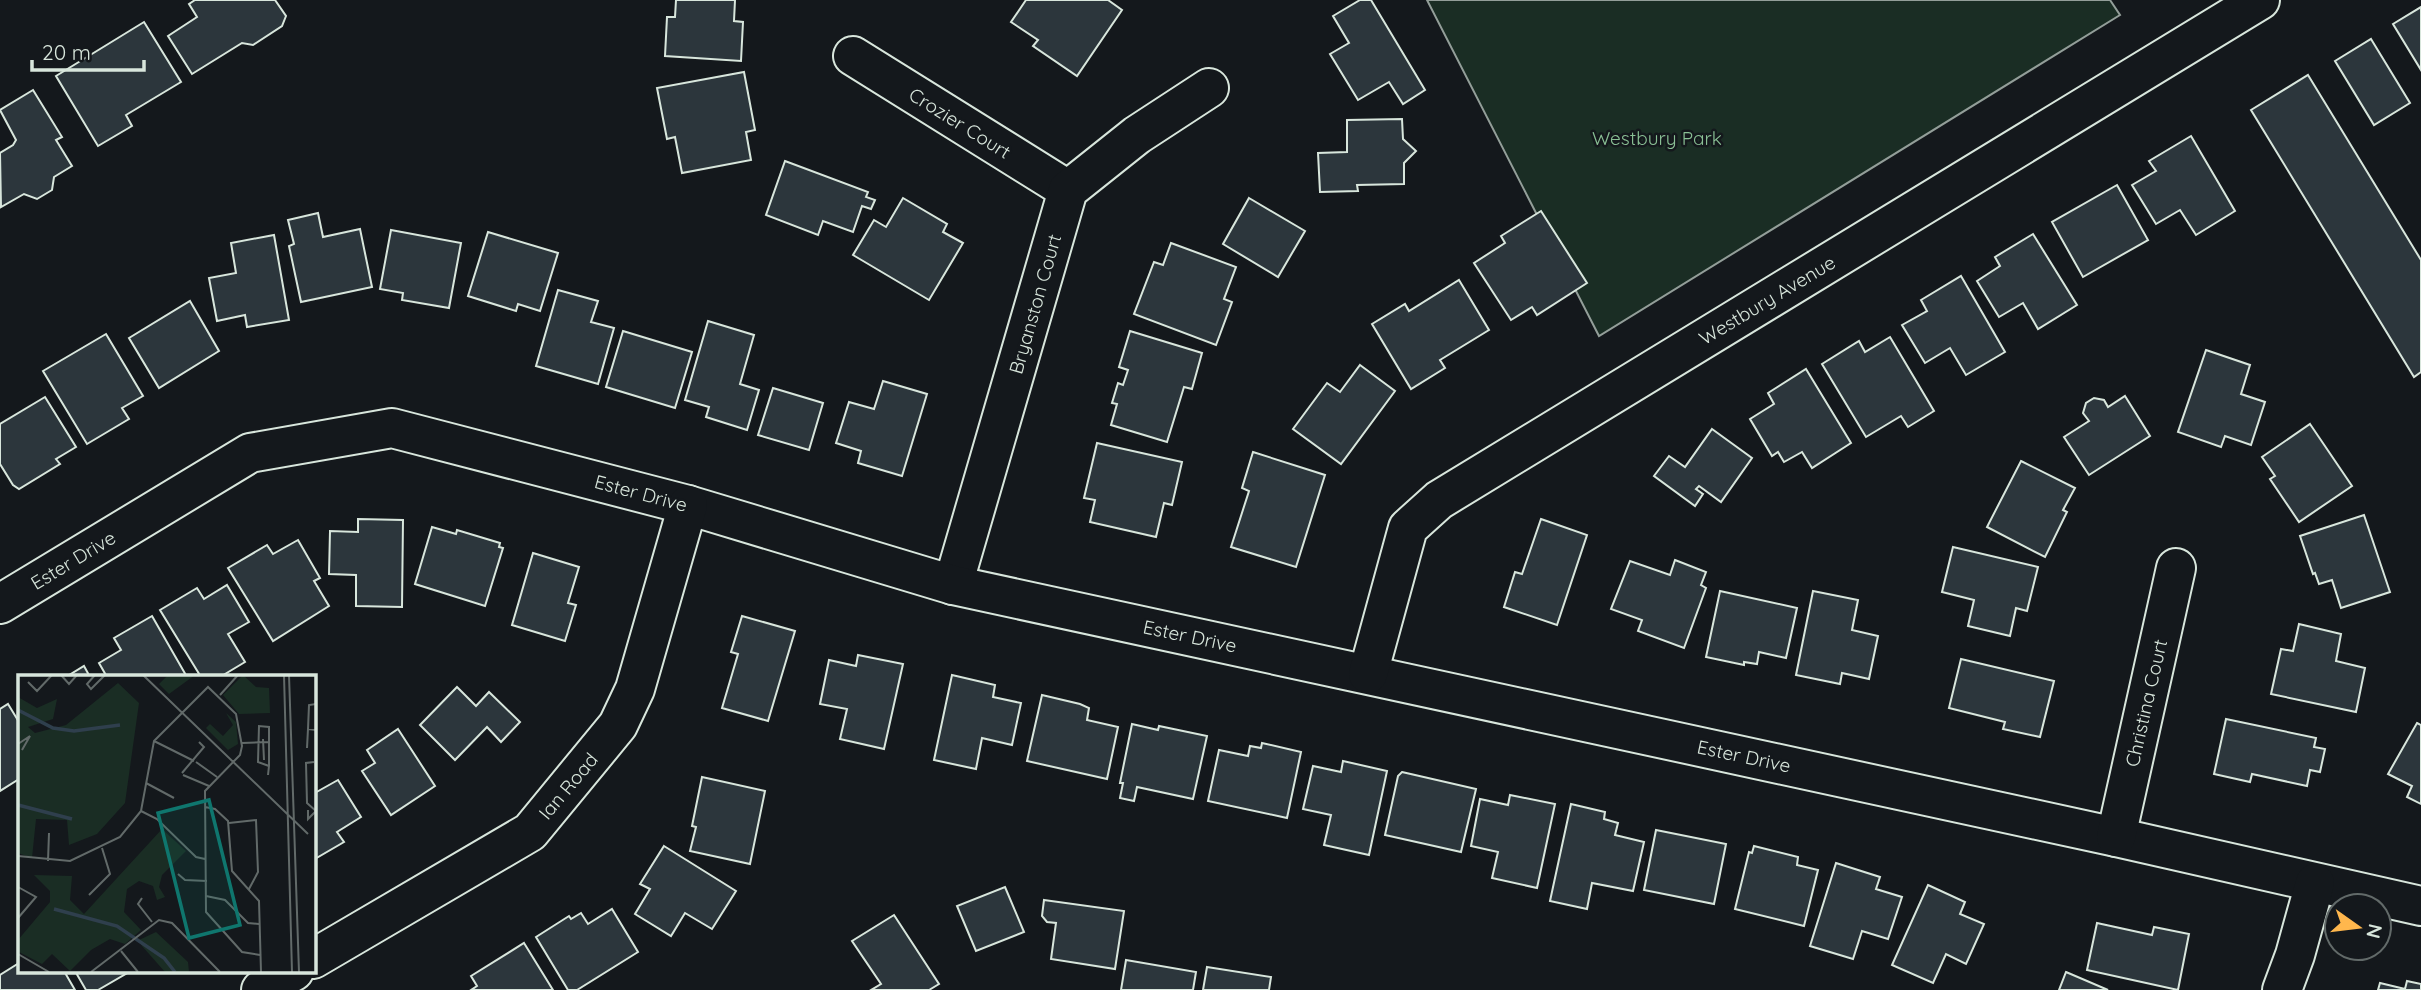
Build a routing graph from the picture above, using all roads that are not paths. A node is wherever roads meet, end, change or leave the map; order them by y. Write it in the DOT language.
graph roads {
  1 [pos="2260,0"];
  2 [pos="853,56"];
  3 [pos="1209,89"];
  4 [pos="1068,190"];
  5 [pos="688,505"];
  6 [pos="2176,568"];
  7 [pos="953,584"];
  8 [pos="0,604"];
  9 [pos="1368,674"];
  10 [pos="2116,836"];
  11 [pos="2315,883"];
  12 [pos="2421,906"];
  13 [pos="315,958"];
  14 [pos="292,972"];
  15 [pos="261,990"];
  16 [pos="2282,990"];
  1 -- 9 [label="street, Westbury Avenue"];
  2 -- 4 [label="street, Crozier Court"];
  3 -- 4 [label="street"];
  4 -- 7 [label="street, Bryanston Court"];
  5 -- 7 [label="street, Ester Drive"];
  5 -- 8 [label="street, Ester Drive"];
  5 -- 13 [label="street, Ian Road"];
  6 -- 10 [label="street, Christina Court"];
  7 -- 9 [label="street, Ester Drive"];
  9 -- 10 [label="street, Ester Drive"];
  10 -- 11 [label="street, Ester Drive"];
  11 -- 12 [label="street, Ester Drive"];
  11 -- 16 [label="street"];
  14 -- 15 [label="street"];
}
